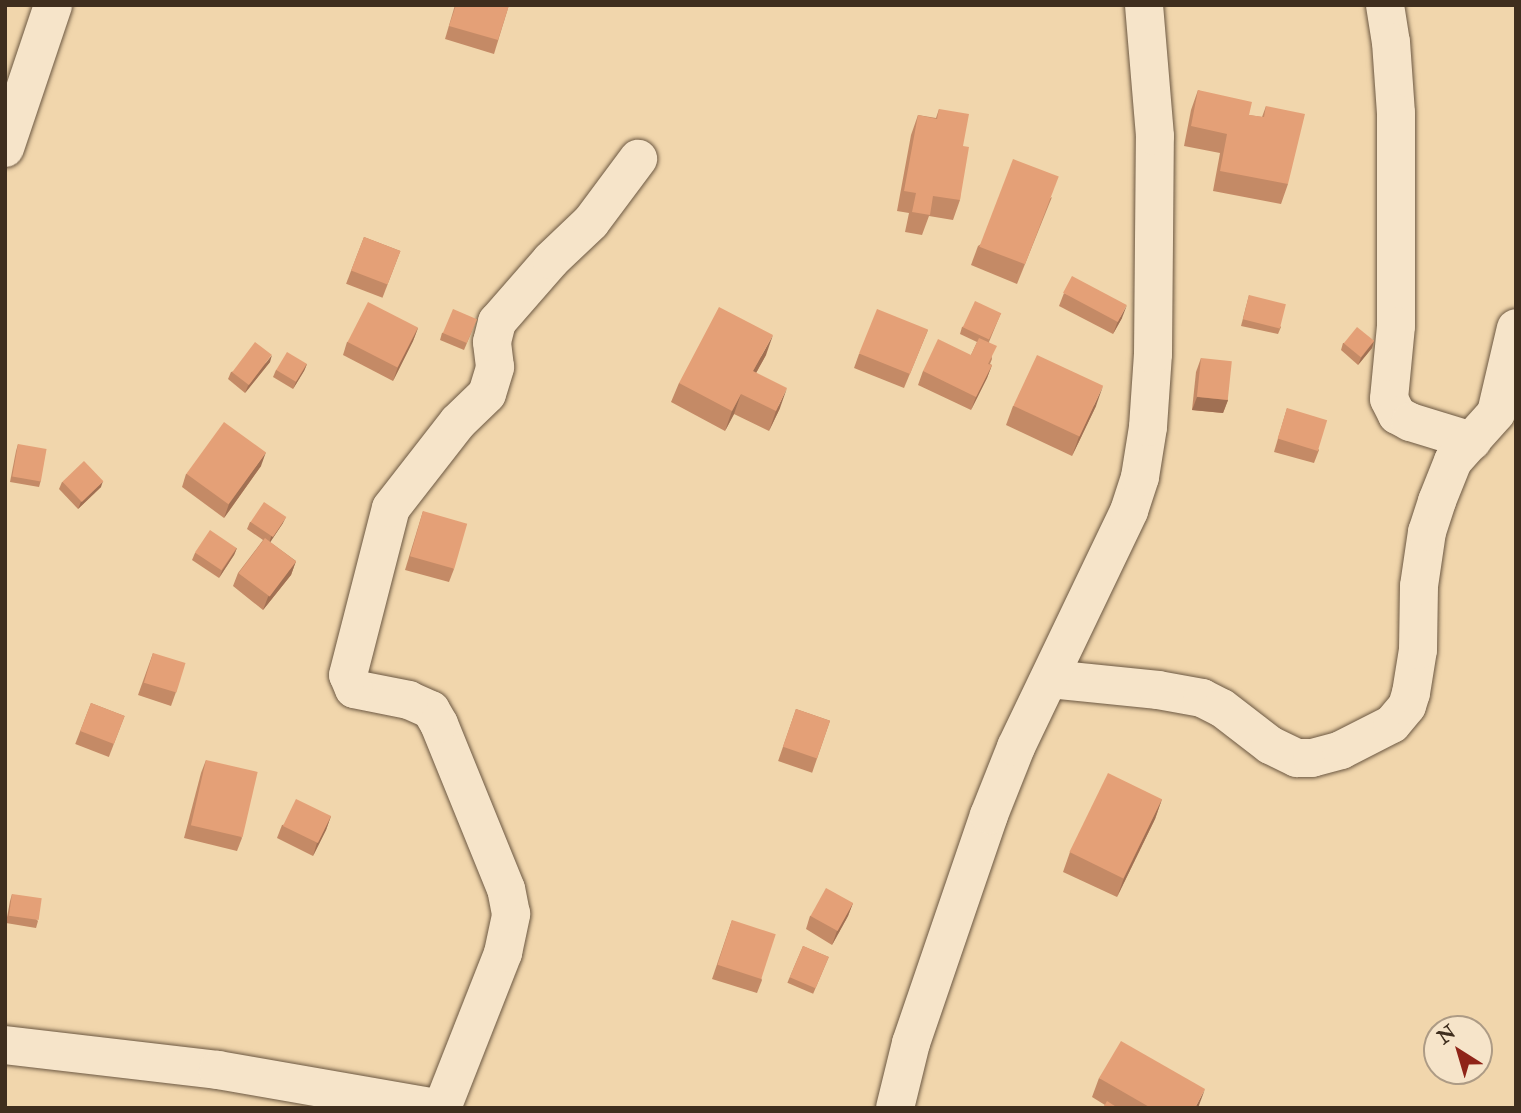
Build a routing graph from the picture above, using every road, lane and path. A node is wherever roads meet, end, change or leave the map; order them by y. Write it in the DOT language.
graph roads {
  1 [pos="53,5"];
  2 [pos="1144,5"];
  3 [pos="1385,5"];
  4 [pos="5,148"];
  5 [pos="638,159"];
  6 [pos="1516,328"];
  7 [pos="1472,441"];
  8 [pos="1050,679"];
  9 [pos="10,1053"];
  10 [pos="435,1108"];
  11 [pos="442,1108"];
  12 [pos="895,1108"];
  1 -- 4 [label="street"];
  2 -- 8 [label="street"];
  3 -- 7 [label="street"];
  5 -- 11 [label="street"];
  6 -- 7 [label="street"];
  7 -- 8 [label="street"];
  8 -- 12 [label="street"];
  9 -- 10 [label="street"];
}
